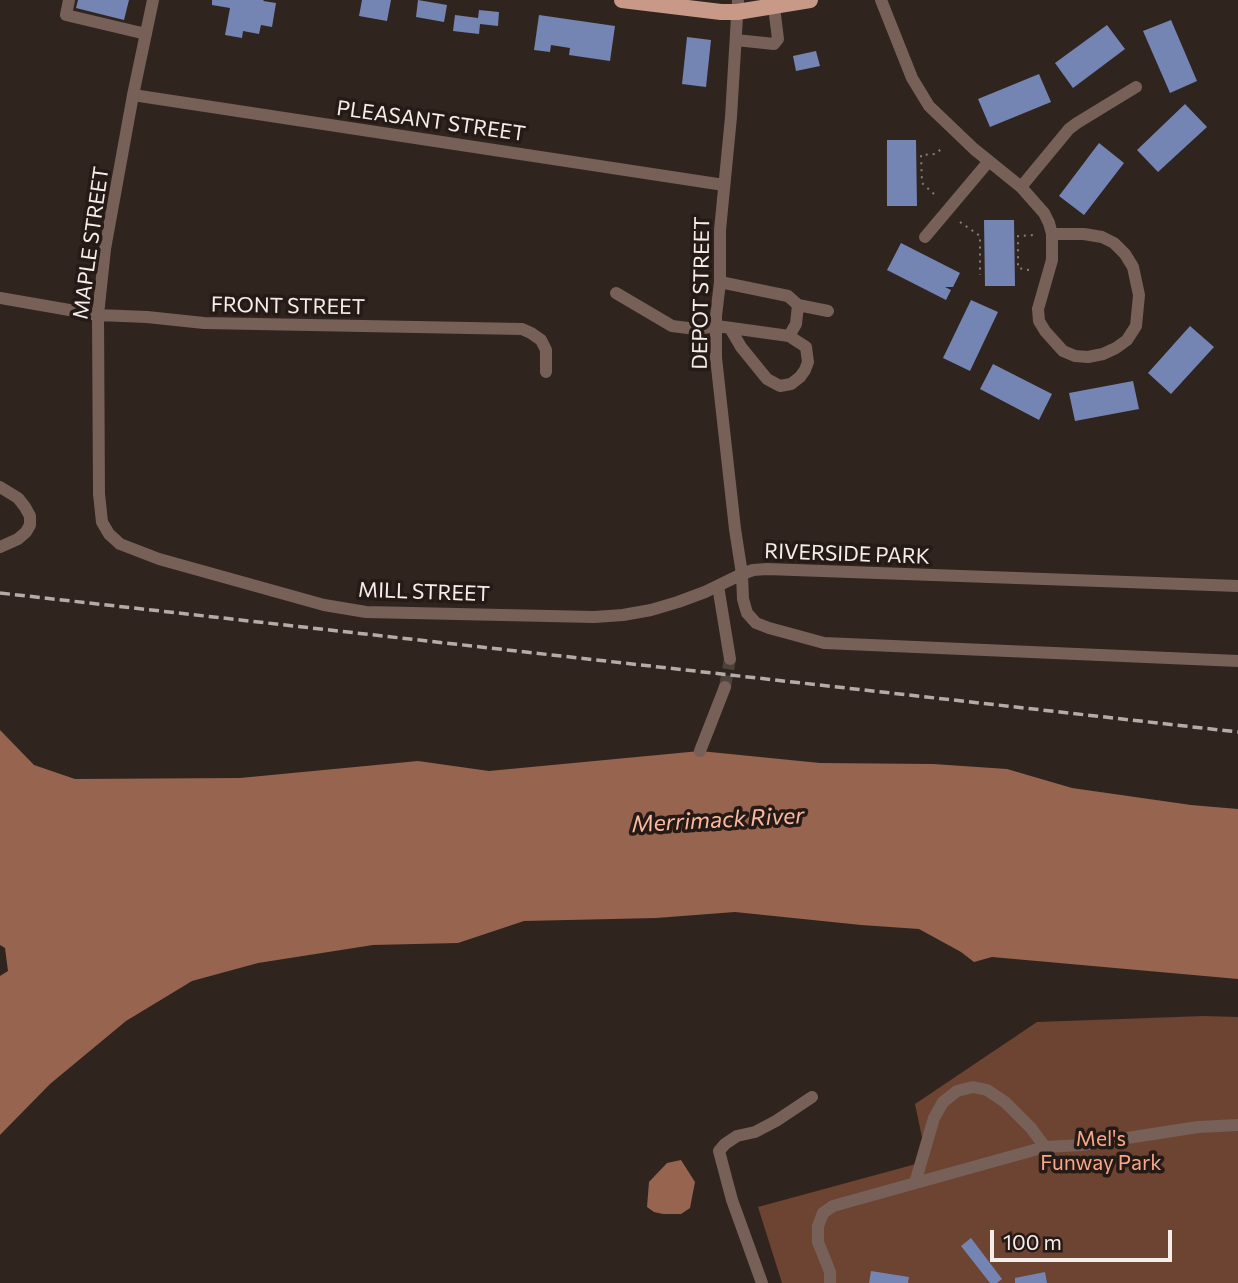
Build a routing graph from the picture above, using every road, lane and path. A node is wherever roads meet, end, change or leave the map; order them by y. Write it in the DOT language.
graph roads {
  1 [pos="69,0"];
  2 [pos="153,0"];
  3 [pos="622,0"];
  4 [pos="810,0"];
  5 [pos="881,0"];
  6 [pos="738,6"];
  7 [pos="774,7"];
  8 [pos="146,34"];
  9 [pos="736,40"];
  10 [pos="1136,87"];
  11 [pos="133,94"];
  12 [pos="944,148"];
  13 [pos="989,161"];
  14 [pos="724,185"];
  15 [pos="1021,187"];
  16 [pos="934,194"];
  17 [pos="960,222"];
  18 [pos="1052,234"];
  19 [pos="1034,235"];
  20 [pos="925,237"];
  21 [pos="1029,270"];
  22 [pos="980,275"];
  23 [pos="720,282"];
  24 [pos="616,293"];
  25 [pos="0,298"];
  26 [pos="798,305"];
  27 [pos="828,310"];
  28 [pos="98,315"];
  29 [pos="723,327"];
  30 [pos="789,336"];
  31 [pos="546,372"];
  32 [pos="0,487"];
  33 [pos="109,534"];
  34 [pos="0,547"];
  35 [pos="742,574"];
  36 [pos="718,586"];
  37 [pos="1238,586"];
  38 [pos="730,659"];
  39 [pos="1238,661"];
  40 [pos="725,687"];
  41 [pos="700,751"];
  42 [pos="812,1097"];
  43 [pos="1238,1125"];
  44 [pos="1045,1147"];
  45 [pos="915,1183"];
  46 [pos="762,1283"];
  47 [pos="830,1283"];
  1 -- 8 [label="street"];
  2 -- 8 [label="street, MAPLE STREET"];
  3 -- 6 [label="main road"];
  4 -- 7 [label="main road"];
  5 -- 13 [label="street"];
  6 -- 7 [label="main road"];
  6 -- 9 [label="street, DEPOT STREET"];
  7 -- 9 [label="street"];
  8 -- 11 [label="street, MAPLE STREET"];
  9 -- 14 [label="street, DEPOT STREET"];
  10 -- 15 [label="street"];
  11 -- 14 [label="street, PLEASANT STREET"];
  11 -- 28 [label="street, MAPLE STREET"];
  12 -- 16 [label="path"];
  13 -- 15 [label="street"];
  13 -- 20 [label="street"];
  14 -- 23 [label="street, DEPOT STREET"];
  15 -- 18 [label="street"];
  17 -- 22 [label="path"];
  18 -- 18 [label="street"];
  19 -- 21 [label="path"];
  23 -- 26 [label="street"];
  23 -- 29 [label="street, DEPOT STREET"];
  24 -- 29 [label="street"];
  25 -- 28 [label="street, FRONT STREET"];
  26 -- 27 [label="street"];
  26 -- 30 [label="street"];
  28 -- 31 [label="street, FRONT STREET"];
  28 -- 33 [label="street, MAPLE STREET"];
  29 -- 30 [label="street"];
  29 -- 30 [label="street"];
  29 -- 35 [label="street, DEPOT STREET"];
  32 -- 34 [label="street"];
  33 -- 36 [label="street, MILL STREET"];
  35 -- 36 [label="street, MILL STREET"];
  35 -- 37 [label="street, RIVERSIDE PARK"];
  35 -- 39 [label="street, RIVERSIDE PARK"];
  36 -- 38 [label="street"];
  40 -- 41 [label="street"];
  42 -- 46 [label="street"];
  43 -- 44 [label="street"];
  44 -- 45 [label="street"];
  44 -- 45 [label="street"];
  45 -- 47 [label="street"];
}
